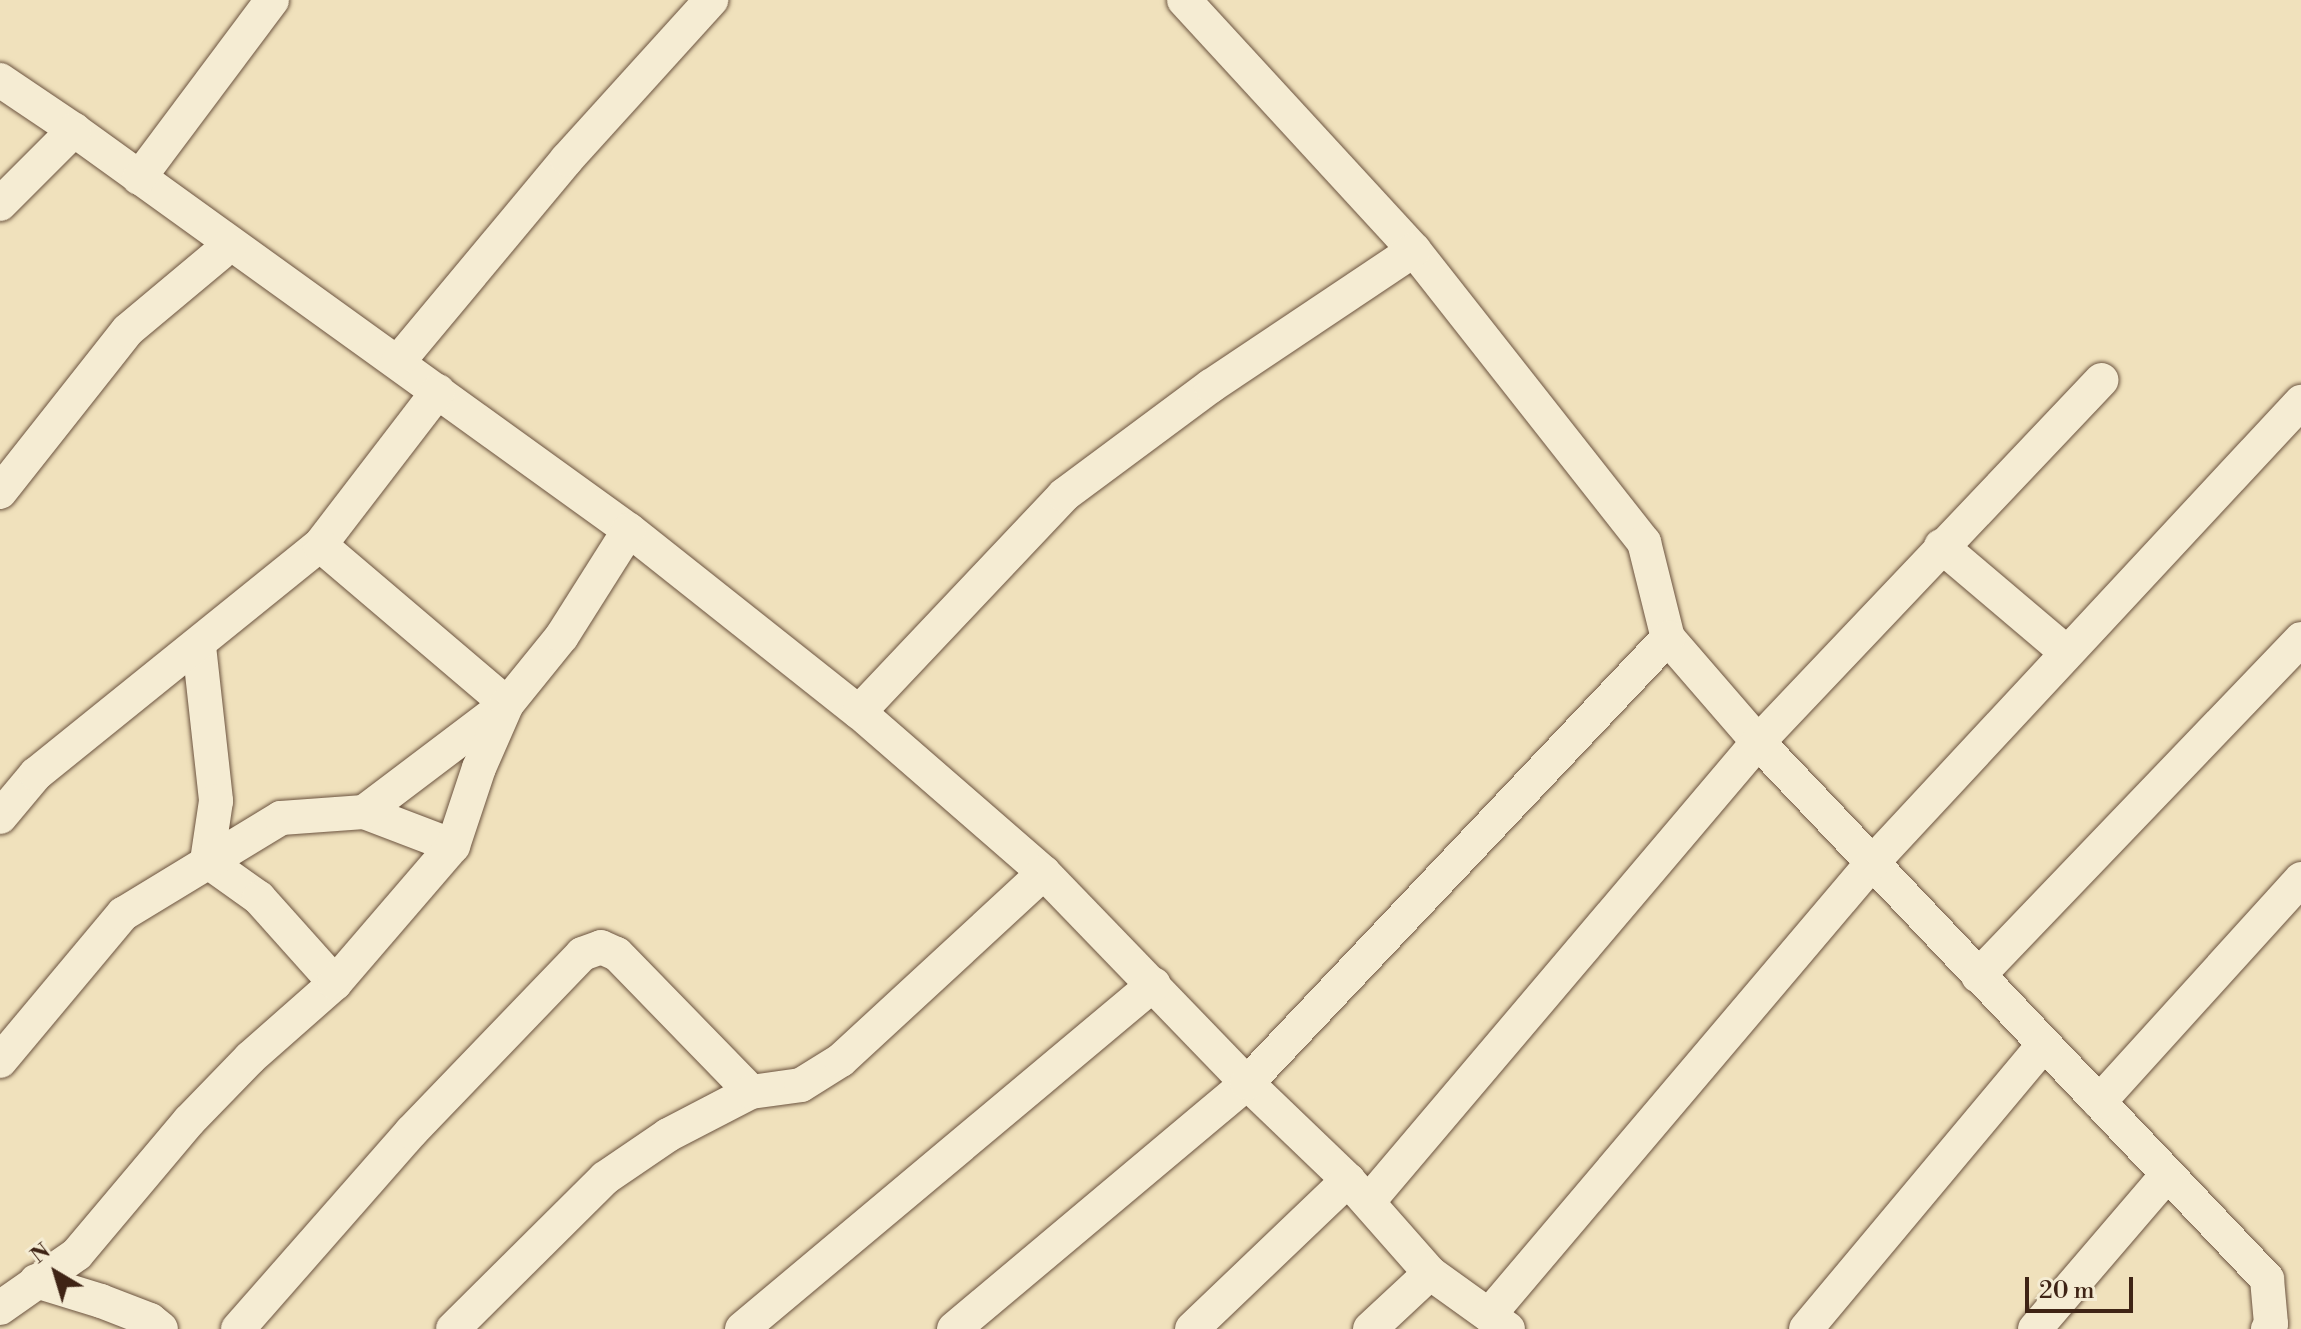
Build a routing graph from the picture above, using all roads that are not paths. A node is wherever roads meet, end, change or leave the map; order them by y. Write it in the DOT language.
graph roads {
  1 [pos="272,0"];
  2 [pos="711,0"];
  3 [pos="1184,0"];
  4 [pos="0,80"];
  5 [pos="74,130"];
  6 [pos="139,178"];
  7 [pos="0,204"];
  8 [pos="231,244"];
  9 [pos="1414,250"];
  10 [pos="398,362"];
  11 [pos="2102,380"];
  12 [pos="438,391"];
  13 [pos="2301,402"];
  14 [pos="0,492"];
  15 [pos="629,530"];
  16 [pos="320,545"];
  17 [pos="1941,546"];
  18 [pos="1668,638"];
  19 [pos="2301,639"];
  20 [pos="199,646"];
  21 [pos="2066,652"];
  22 [pos="507,704"];
  23 [pos="859,712"];
  24 [pos="1758,742"];
  25 [pos="364,812"];
  26 [pos="0,817"];
  27 [pos="453,846"];
  28 [pos="207,861"];
  29 [pos="1872,863"];
  30 [pos="1044,873"];
  31 [pos="2301,879"];
  32 [pos="1978,976"];
  33 [pos="335,983"];
  34 [pos="1154,984"];
  35 [pos="2044,1044"];
  36 [pos="0,1061"];
  37 [pos="1247,1083"];
  38 [pos="751,1092"];
  39 [pos="2099,1102"];
  40 [pos="2167,1175"];
  41 [pos="1358,1191"];
  42 [pos="1430,1273"];
  43 [pos="36,1281"];
  44 [pos="0,1308"];
  45 [pos="1498,1322"];
  46 [pos="161,1329"];
  47 [pos="238,1329"];
  48 [pos="453,1329"];
  49 [pos="742,1329"];
  50 [pos="954,1329"];
  51 [pos="1192,1329"];
  52 [pos="1370,1329"];
  53 [pos="1806,1329"];
  54 [pos="2035,1329"];
  55 [pos="2268,1329"];
  1 -- 6 [label="street"];
  2 -- 10 [label="street"];
  3 -- 9 [label="street"];
  4 -- 5 [label="street"];
  5 -- 6 [label="street"];
  5 -- 7 [label="street"];
  6 -- 8 [label="street"];
  8 -- 10 [label="street"];
  8 -- 14 [label="street"];
  9 -- 18 [label="street"];
  9 -- 23 [label="street"];
  10 -- 12 [label="street"];
  11 -- 17 [label="street"];
  12 -- 15 [label="street"];
  12 -- 16 [label="street"];
  13 -- 21 [label="street"];
  15 -- 22 [label="street"];
  15 -- 23 [label="street"];
  16 -- 20 [label="street"];
  16 -- 22 [label="street"];
  17 -- 21 [label="street"];
  17 -- 24 [label="street"];
  18 -- 24 [label="street"];
  18 -- 37 [label="street"];
  19 -- 32 [label="street"];
  20 -- 26 [label="street"];
  20 -- 28 [label="street"];
  21 -- 29 [label="street"];
  22 -- 25 [label="street"];
  22 -- 27 [label="street"];
  23 -- 30 [label="street"];
  24 -- 29 [label="street"];
  24 -- 41 [label="street"];
  25 -- 27 [label="street"];
  25 -- 28 [label="street"];
  27 -- 33 [label="street"];
  28 -- 33 [label="street"];
  28 -- 36 [label="street"];
  29 -- 32 [label="street"];
  29 -- 45 [label="street"];
  30 -- 34 [label="street"];
  30 -- 38 [label="street"];
  31 -- 39 [label="street"];
  32 -- 35 [label="street"];
  33 -- 43 [label="street"];
  34 -- 37 [label="street"];
  34 -- 49 [label="street"];
  35 -- 39 [label="street"];
  35 -- 53 [label="street"];
  37 -- 41 [label="street"];
  37 -- 50 [label="street"];
  38 -- 47 [label="street"];
  38 -- 48 [label="street"];
  39 -- 40 [label="street"];
  40 -- 54 [label="street"];
  40 -- 55 [label="street"];
  41 -- 42 [label="street"];
  41 -- 51 [label="street"];
  42 -- 45 [label="street"];
  42 -- 52 [label="street"];
  43 -- 44 [label="street"];
  43 -- 46 [label="street"];
}
